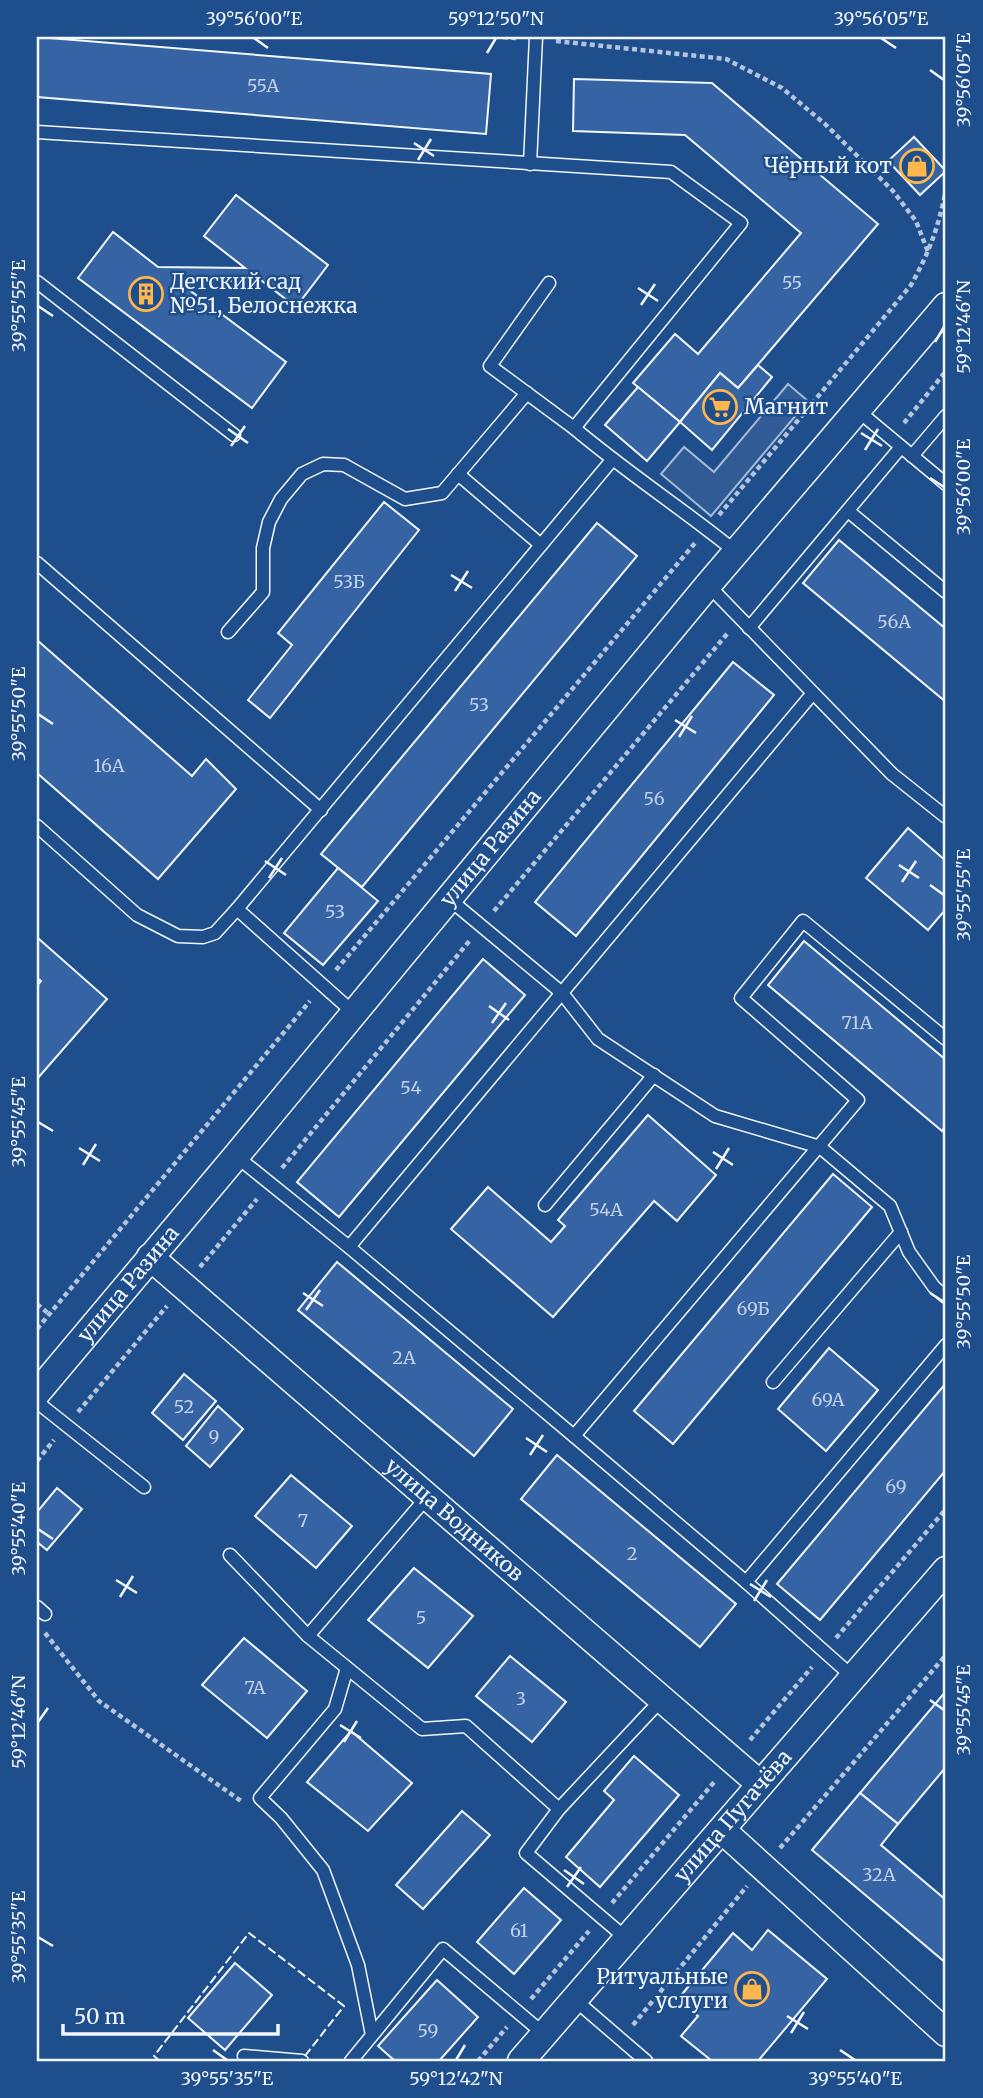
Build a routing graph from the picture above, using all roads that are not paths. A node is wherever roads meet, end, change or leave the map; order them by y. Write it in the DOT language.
graph roads {
  1 [pos="536,38"];
  2 [pos="37,132"];
  3 [pos="530,164"];
  4 [pos="37,282"];
  5 [pos="549,283"];
  6 [pos="946,306"];
  7 [pos="527,393"];
  8 [pos="857,410"];
  9 [pos="946,416"];
  10 [pos="574,428"];
  11 [pos="234,435"];
  12 [pos="907,452"];
  13 [pos="612,460"];
  14 [pos="458,474"];
  15 [pos="946,484"];
  16 [pos="848,511"];
  17 [pos="541,545"];
  18 [pos="736,552"];
  19 [pos="37,564"];
  20 [pos="708,586"];
  21 [pos="946,592"];
  22 [pos="745,623"];
  23 [pos="228,632"];
  24 [pos="813,693"];
  25 [pos="321,810"];
  26 [pos="946,817"];
  27 [pos="37,826"];
  28 [pos="449,899"];
  29 [pos="237,909"];
  30 [pos="562,993"];
  31 [pos="354,1013"];
  32 [pos="946,1039"];
  33 [pos="654,1075"];
  34 [pos="820,1147"];
  35 [pos="236,1156"];
  36 [pos="545,1205"];
  37 [pos="901,1233"];
  38 [pos="349,1247"];
  39 [pos="150,1258"];
  40 [pos="946,1297"];
  41 [pos="946,1345"];
  42 [pos="773,1382"];
  43 [pos="37,1392"];
  44 [pos="37,1402"];
  45 [pos="574,1436"];
  46 [pos="144,1487"];
  47 [pos="428,1496"];
  48 [pos="230,1555"];
  49 [pos="946,1570"];
  50 [pos="746,1582"];
  51 [pos="308,1636"];
  52 [pos="347,1668"];
  53 [pos="853,1677"];
  54 [pos="662,1699"];
  55 [pos="760,1784"];
  56 [pos="559,1809"];
  57 [pos="722,1830"];
  58 [pos="627,1939"];
  59 [pos="574,2000"];
  60 [pos="946,2033"];
  61 [pos="544,2034"];
  62 [pos="372,2035"];
  63 [pos="244,2056"];
  64 [pos="302,2061"];
  65 [pos="351,2061"];
  66 [pos="520,2061"];
  67 [pos="646,2061"];
  1 -- 3 [label="lane"];
  2 -- 3 [label="lane"];
  3 -- 10 [label="lane"];
  4 -- 11 [label="lane"];
  5 -- 7 [label="lane"];
  6 -- 8 [label="street, улица Разина"];
  7 -- 10 [label="lane"];
  7 -- 14 [label="lane"];
  8 -- 12 [label="lane"];
  8 -- 18 [label="street, улица Разина"];
  9 -- 12 [label="lane"];
  10 -- 13 [label="lane"];
  12 -- 15 [label="lane"];
  12 -- 16 [label="lane"];
  13 -- 17 [label="lane"];
  13 -- 18 [label="lane"];
  14 -- 17 [label="lane"];
  14 -- 23 [label="lane"];
  16 -- 21 [label="lane"];
  16 -- 22 [label="lane"];
  17 -- 25 [label="lane"];
  18 -- 20 [label="street, улица Разина"];
  19 -- 25 [label="lane"];
  20 -- 22 [label="lane"];
  20 -- 28 [label="street, улица Разина"];
  22 -- 24 [label="lane"];
  24 -- 26 [label="lane"];
  24 -- 30 [label="lane"];
  25 -- 29 [label="lane"];
  27 -- 29 [label="lane"];
  28 -- 30 [label="lane"];
  28 -- 31 [label="street, улица Разина"];
  29 -- 31 [label="lane"];
  30 -- 33 [label="lane"];
  30 -- 38 [label="lane"];
  31 -- 35 [label="street, улица Разина"];
  32 -- 34 [label="lane"];
  33 -- 34 [label="lane"];
  33 -- 36 [label="lane"];
  34 -- 37 [label="lane"];
  34 -- 45 [label="lane"];
  35 -- 38 [label="lane"];
  35 -- 39 [label="street, улица Разина"];
  37 -- 40 [label="lane"];
  37 -- 42 [label="lane"];
  38 -- 45 [label="lane"];
  39 -- 43 [label="street, улица Разина"];
  39 -- 47 [label="street, улица Водников"];
  41 -- 50 [label="lane"];
  44 -- 46 [label="lane"];
  45 -- 50 [label="lane"];
  47 -- 51 [label="lane"];
  47 -- 54 [label="street, улица Водников"];
  48 -- 51 [label="lane"];
  49 -- 53 [label="street, улица Пугачёва"];
  50 -- 53 [label="lane"];
  51 -- 52 [label="lane"];
  52 -- 56 [label="lane"];
  52 -- 62 [label="lane"];
  53 -- 55 [label="street, улица Пугачёва"];
  54 -- 55 [label="street, улица Водников"];
  54 -- 56 [label="lane"];
  55 -- 57 [label="street, улица Пугачёва"];
  56 -- 58 [label="lane"];
  57 -- 58 [label="street, улица Пугачёва"];
  57 -- 60 [label="street"];
  58 -- 59 [label="street, улица Пугачёва"];
  59 -- 61 [label="street, улица Пугачёва"];
  59 -- 67 [label="lane"];
  61 -- 62 [label="lane"];
  61 -- 66 [label="street, улица Пугачёва"];
  62 -- 65 [label="lane"];
  63 -- 64 [label="lane"];
}
